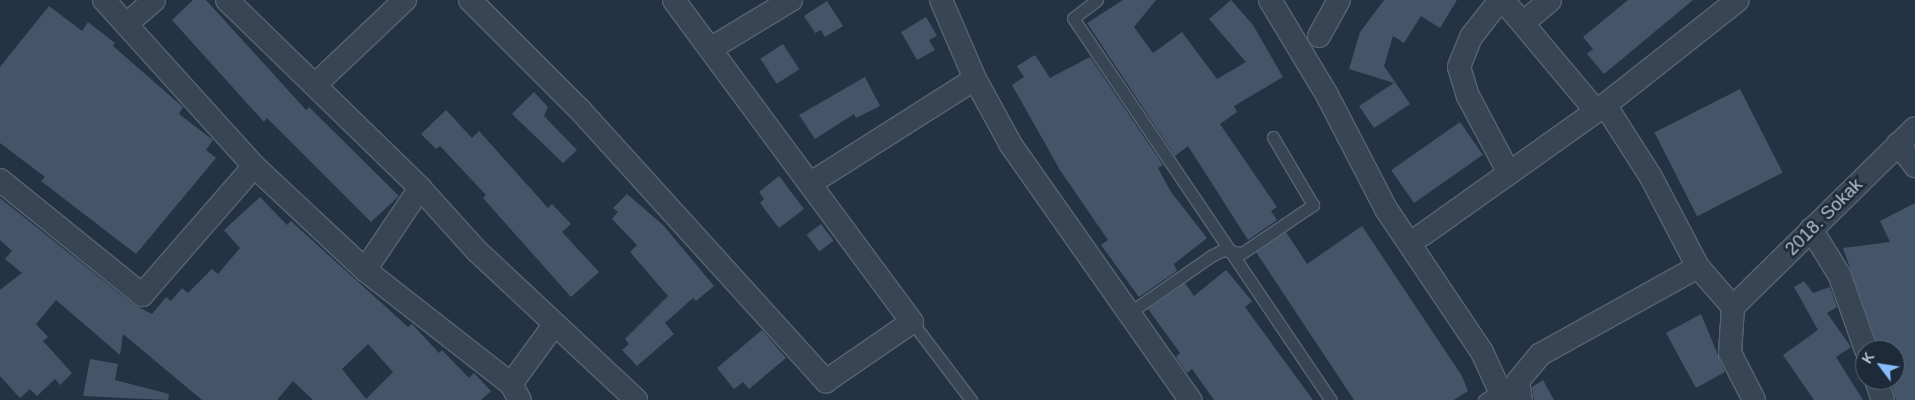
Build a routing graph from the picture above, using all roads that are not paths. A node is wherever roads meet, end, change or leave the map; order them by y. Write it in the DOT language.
graph roads {
  1 [pos="104,0"];
  2 [pos="154,0"];
  3 [pos="227,0"];
  4 [pos="405,0"];
  5 [pos="470,0"];
  6 [pos="674,0"];
  7 [pos="791,0"];
  8 [pos="941,0"];
  9 [pos="1096,0"];
  10 [pos="1270,0"];
  11 [pos="1501,0"];
  12 [pos="1550,0"];
  13 [pos="1738,0"];
  14 [pos="1335,2"];
  15 [pos="128,22"];
  16 [pos="1522,23"];
  17 [pos="1319,36"];
  18 [pos="710,49"];
  19 [pos="975,79"];
  20 [pos="315,85"];
  21 [pos="1600,108"];
  22 [pos="1915,128"];
  23 [pos="1273,138"];
  24 [pos="1898,144"];
  25 [pos="254,166"];
  26 [pos="1915,166"];
  27 [pos="1509,173"];
  28 [pos="0,180"];
  29 [pos="811,183"];
  30 [pos="420,188"];
  31 [pos="1811,230"];
  32 [pos="1422,235"];
  33 [pos="1231,253"];
  34 [pos="1698,267"];
  35 [pos="365,270"];
  36 [pos="1733,307"];
  37 [pos="1129,313"];
  38 [pos="912,322"];
  39 [pos="554,325"];
  40 [pos="1862,340"];
  41 [pos="516,392"];
  42 [pos="1496,396"];
  43 [pos="636,400"];
  44 [pos="971,400"];
  45 [pos="1190,400"];
  46 [pos="1331,400"];
  47 [pos="1521,400"];
  48 [pos="1754,400"];
  1 -- 15 [label="street"];
  2 -- 15 [label="street"];
  3 -- 20 [label="street"];
  4 -- 20 [label="street"];
  5 -- 38 [label="street"];
  6 -- 18 [label="street"];
  7 -- 18 [label="street"];
  8 -- 19 [label="street"];
  9 -- 33 [label="lane"];
  10 -- 42 [label="street"];
  11 -- 16 [label="street"];
  11 -- 27 [label="street"];
  12 -- 16 [label="street"];
  13 -- 21 [label="street"];
  14 -- 17 [label="street"];
  15 -- 25 [label="street"];
  16 -- 21 [label="street"];
  18 -- 29 [label="street"];
  19 -- 29 [label="street"];
  19 -- 37 [label="street"];
  20 -- 30 [label="street"];
  21 -- 27 [label="street"];
  21 -- 34 [label="street"];
  22 -- 24 [label="street, 2018. Sokak"];
  23 -- 33 [label="lane"];
  24 -- 26 [label="street"];
  24 -- 31 [label="street, 2018. Sokak"];
  25 -- 28 [label="street"];
  25 -- 35 [label="street"];
  27 -- 32 [label="street"];
  29 -- 38 [label="street"];
  30 -- 35 [label="street"];
  30 -- 39 [label="street"];
  31 -- 36 [label="street, 2018. Sokak"];
  31 -- 40 [label="street"];
  33 -- 37 [label="lane"];
  33 -- 46 [label="lane"];
  34 -- 36 [label="street"];
  34 -- 47 [label="street"];
  35 -- 41 [label="street"];
  36 -- 48 [label="street"];
  37 -- 45 [label="street"];
  38 -- 44 [label="lane"];
  39 -- 41 [label="street"];
  39 -- 43 [label="street"];
}
